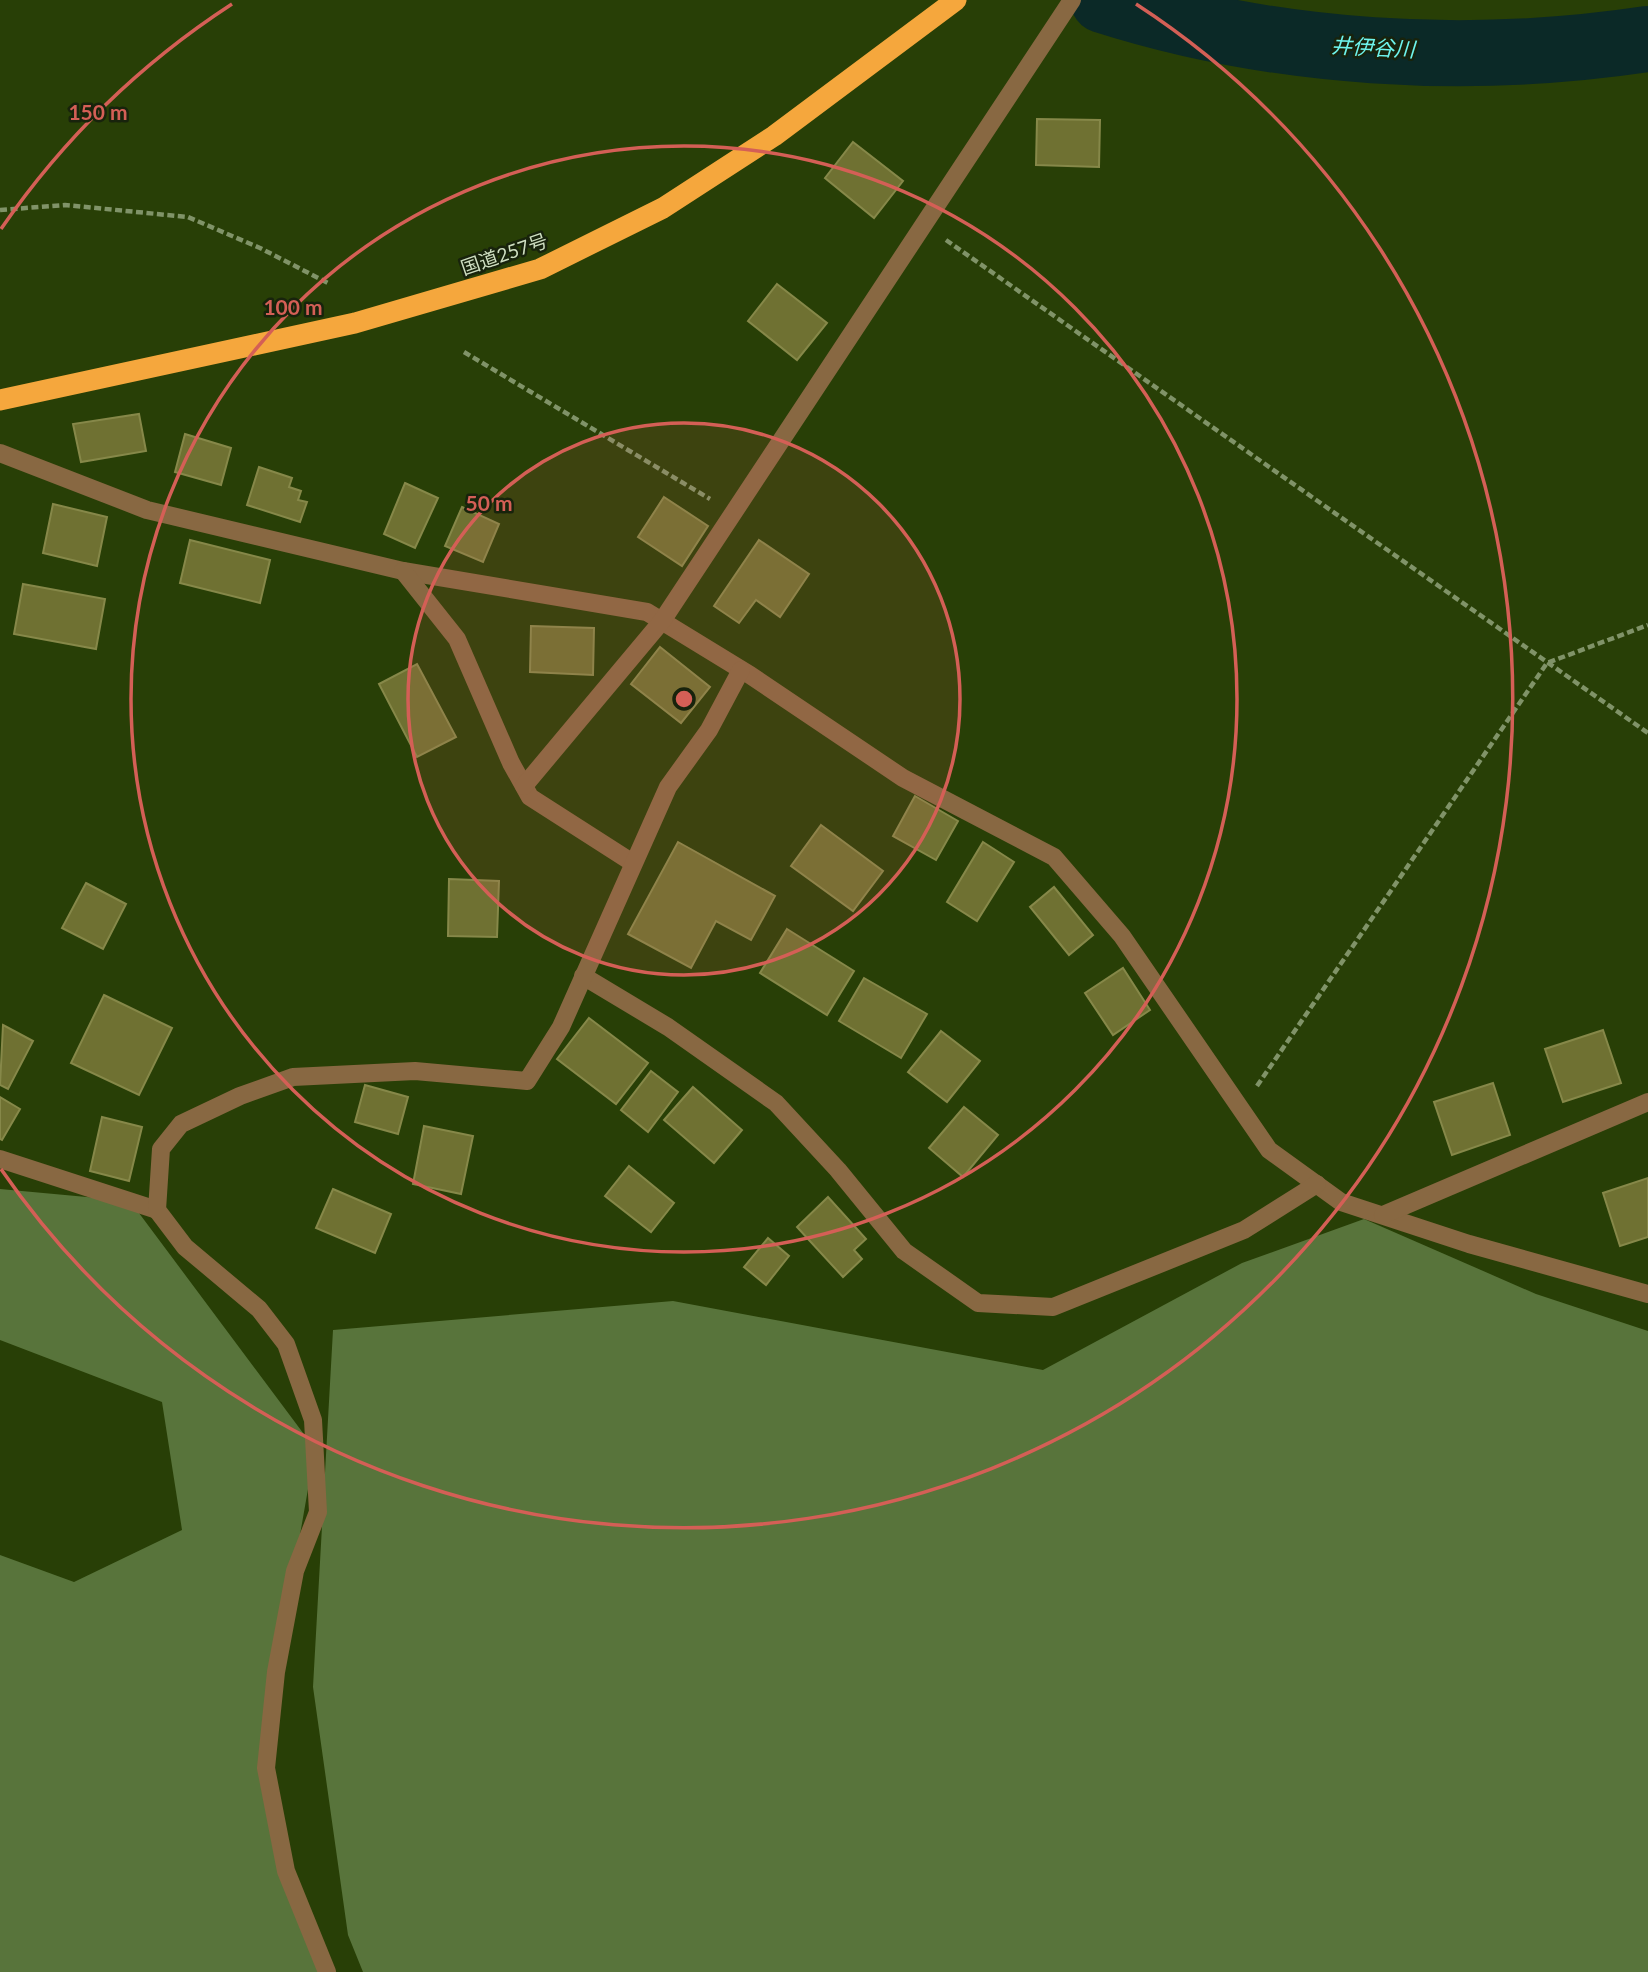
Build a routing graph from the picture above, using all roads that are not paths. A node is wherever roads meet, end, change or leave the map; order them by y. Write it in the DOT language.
graph roads {
  1 [pos="956,0"];
  2 [pos="1072,0"];
  3 [pos="0,400"];
  4 [pos="0,453"];
  5 [pos="403,571"];
  6 [pos="662,621"];
  7 [pos="741,670"];
  8 [pos="524,786"];
  9 [pos="633,863"];
  10 [pos="583,976"];
  11 [pos="1648,1102"];
  12 [pos="0,1159"];
  13 [pos="1317,1184"];
  14 [pos="158,1210"];
  15 [pos="1382,1215"];
  16 [pos="1648,1294"];
  17 [pos="327,1972"];
  1 -- 3 [label="highway, 国道257号"];
  2 -- 6 [label="street"];
  4 -- 5 [label="street"];
  5 -- 6 [label="street"];
  5 -- 8 [label="street"];
  6 -- 7 [label="street"];
  6 -- 8 [label="street"];
  7 -- 9 [label="street"];
  7 -- 13 [label="street"];
  8 -- 9 [label="street"];
  9 -- 10 [label="street"];
  10 -- 13 [label="street"];
  10 -- 14 [label="street"];
  11 -- 15 [label="street"];
  12 -- 14 [label="street"];
  13 -- 15 [label="street"];
  14 -- 17 [label="street"];
  15 -- 16 [label="street"];
}
